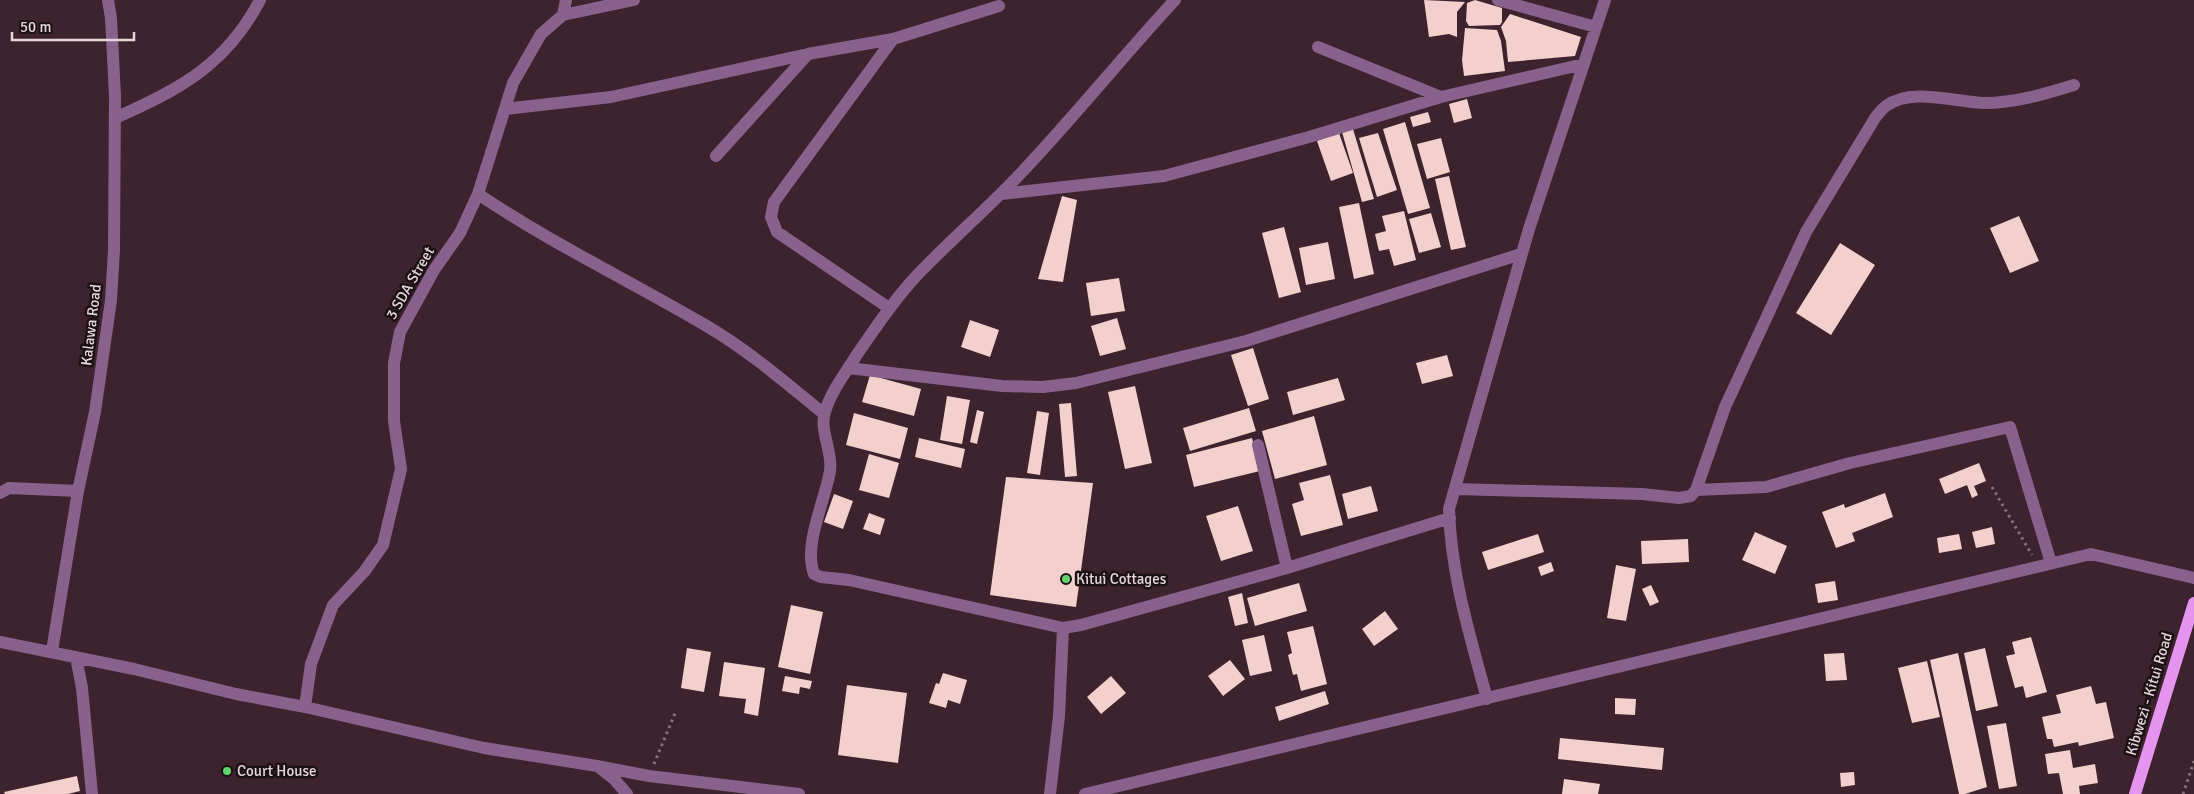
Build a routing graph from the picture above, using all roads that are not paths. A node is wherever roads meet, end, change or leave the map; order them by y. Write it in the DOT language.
graph roads {
  1 [pos="108,0"];
  2 [pos="260,0"];
  3 [pos="566,0"];
  4 [pos="634,0"];
  5 [pos="1175,0"];
  6 [pos="1498,0"];
  7 [pos="1605,0"];
  8 [pos="999,6"];
  9 [pos="563,15"];
  10 [pos="1596,27"];
  11 [pos="892,39"];
  12 [pos="1318,47"];
  13 [pos="808,54"];
  14 [pos="1584,64"];
  15 [pos="2074,84"];
  16 [pos="1441,97"];
  17 [pos="505,109"];
  18 [pos="115,118"];
  19 [pos="716,156"];
  20 [pos="478,194"];
  21 [pos="1001,194"];
  22 [pos="1521,254"];
  23 [pos="889,308"];
  24 [pos="848,368"];
  25 [pos="824,414"];
  26 [pos="1258,446"];
  27 [pos="1455,489"];
  28 [pos="1696,490"];
  29 [pos="78,491"];
  30 [pos="0,493"];
  31 [pos="1450,518"];
  32 [pos="2051,563"];
  33 [pos="1287,568"];
  34 [pos="2194,578"];
  35 [pos="2194,603"];
  36 [pos="1062,628"];
  37 [pos="0,642"];
  38 [pos="52,651"];
  39 [pos="76,657"];
  40 [pos="1487,699"];
  41 [pos="305,707"];
  42 [pos="597,766"];
  43 [pos="92,794"];
  44 [pos="627,794"];
  45 [pos="799,794"];
  46 [pos="1050,794"];
  47 [pos="1086,794"];
  48 [pos="2135,794"];
  1 -- 18 [label="street, Kalawa Road"];
  2 -- 18 [label="street"];
  3 -- 9 [label="street"];
  4 -- 9 [label="street"];
  5 -- 21 [label="street"];
  6 -- 10 [label="street"];
  7 -- 10 [label="street"];
  8 -- 11 [label="street"];
  9 -- 17 [label="street, 3 SDA Street"];
  10 -- 14 [label="street"];
  11 -- 13 [label="street"];
  11 -- 23 [label="street"];
  12 -- 16 [label="street"];
  13 -- 17 [label="street"];
  13 -- 19 [label="street"];
  14 -- 16 [label="street"];
  14 -- 22 [label="street"];
  15 -- 28 [label="street"];
  16 -- 21 [label="street"];
  17 -- 20 [label="street, 3 SDA Street"];
  18 -- 29 [label="street, Kalawa Road"];
  20 -- 25 [label="street"];
  20 -- 41 [label="street, 3 SDA Street"];
  21 -- 23 [label="street"];
  22 -- 24 [label="street"];
  22 -- 27 [label="street"];
  23 -- 24 [label="street"];
  24 -- 25 [label="street"];
  25 -- 36 [label="street"];
  26 -- 33 [label="street"];
  27 -- 28 [label="street"];
  27 -- 31 [label="street"];
  28 -- 32 [label="street"];
  29 -- 30 [label="street"];
  29 -- 38 [label="street, Kalawa Road"];
  31 -- 33 [label="street"];
  31 -- 40 [label="street"];
  32 -- 34 [label="street"];
  32 -- 40 [label="street"];
  33 -- 36 [label="street"];
  35 -- 48 [label="main road, Kibwezi - Kitui Road"];
  36 -- 46 [label="street"];
  37 -- 38 [label="street"];
  38 -- 39 [label="street"];
  39 -- 41 [label="street"];
  39 -- 43 [label="street"];
  40 -- 47 [label="street"];
  41 -- 42 [label="street"];
  42 -- 44 [label="street"];
  42 -- 45 [label="street"];
}
